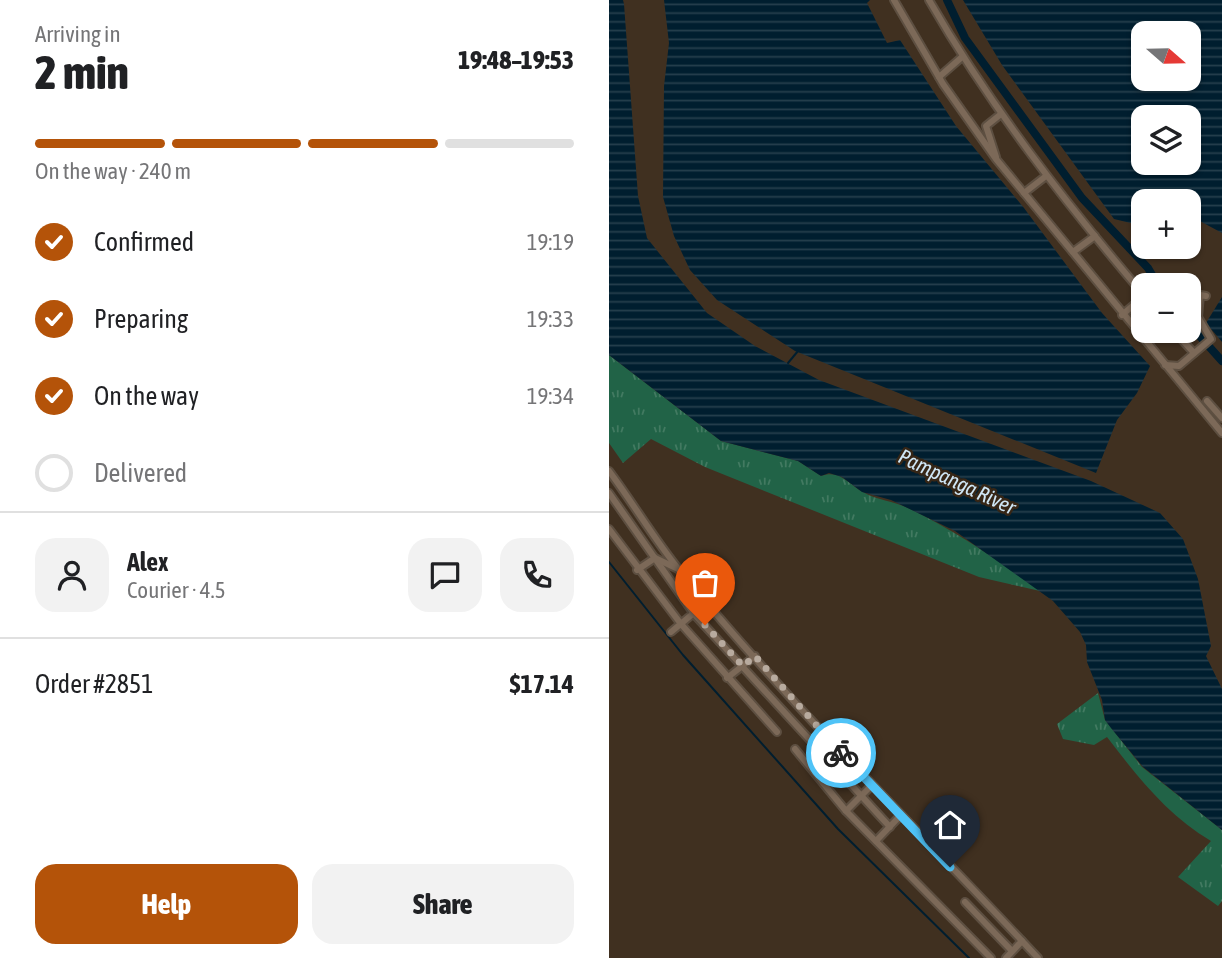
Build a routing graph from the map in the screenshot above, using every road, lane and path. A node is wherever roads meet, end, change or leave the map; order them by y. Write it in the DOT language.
graph roads {
  1 [pos="895,0"];
  2 [pos="929,0"];
  3 [pos="962,57"];
  4 [pos="939,77"];
  5 [pos="1000,114"];
  6 [pos="996,159"];
  7 [pos="1046,176"];
  8 [pos="1024,193"];
  9 [pos="1095,236"];
  10 [pos="1073,252"];
  11 [pos="1131,281"];
  12 [pos="1131,306"];
  13 [pos="1122,314"];
  14 [pos="1201,322"];
  15 [pos="1185,343"];
  16 [pos="1194,353"];
  17 [pos="1164,365"];
  18 [pos="1207,401"];
  19 [pos="1222,418"];
  20 [pos="1222,433"];
  21 [pos="609,471"];
  22 [pos="625,492"];
  23 [pos="609,493"];
  24 [pos="612,502"];
  25 [pos="609,530"];
  26 [pos="655,558"];
  27 [pos="678,569"];
  28 [pos="637,570"];
  29 [pos="707,603"];
  30 [pos="694,614"];
  31 [pos="681,625"];
  32 [pos="671,632"];
  33 [pos="755,656"];
  34 [pos="743,666"];
  35 [pos="727,678"];
  36 [pos="777,732"];
  37 [pos="795,749"];
  38 [pos="871,786"];
  39 [pos="860,797"];
  40 [pos="846,811"];
  41 [pos="900,816"];
  42 [pos="890,827"];
  43 [pos="876,841"];
  44 [pos="965,902"];
  45 [pos="1022,941"];
  46 [pos="1012,951"];
  47 [pos="991,958"];
  48 [pos="1006,958"];
  49 [pos="1038,958"];
  1 -- 4 [label="street"];
  2 -- 3 [label="street"];
  3 -- 4 [label="street"];
  3 -- 5 [label="street"];
  4 -- 6 [label="street"];
  5 -- 6 [label="street"];
  5 -- 7 [label="street"];
  6 -- 8 [label="street"];
  7 -- 8 [label="street"];
  7 -- 9 [label="street"];
  8 -- 10 [label="street"];
  9 -- 10 [label="street"];
  9 -- 11 [label="street"];
  10 -- 13 [label="street"];
  12 -- 13 [label="street"];
  13 -- 17 [label="street"];
  14 -- 16 [label="street"];
  15 -- 16 [label="street"];
  16 -- 17 [label="street"];
  17 -- 20 [label="street"];
  18 -- 19 [label="street"];
  21 -- 22 [label="street"];
  22 -- 24 [label="street"];
  22 -- 27 [label="street"];
  23 -- 24 [label="street"];
  24 -- 26 [label="street"];
  25 -- 28 [label="street"];
  26 -- 27 [label="street"];
  26 -- 28 [label="street"];
  26 -- 30 [label="street"];
  27 -- 29 [label="street"];
  28 -- 31 [label="street"];
  29 -- 30 [label="street"];
  29 -- 33 [label="street"];
  30 -- 31 [label="street"];
  30 -- 34 [label="street"];
  31 -- 32 [label="street"];
  31 -- 35 [label="street"];
  33 -- 34 [label="street"];
  33 -- 38 [label="street"];
  34 -- 35 [label="street"];
  34 -- 39 [label="street"];
  35 -- 36 [label="street"];
  37 -- 40 [label="street"];
  38 -- 39 [label="street"];
  38 -- 41 [label="street"];
  39 -- 40 [label="street"];
  39 -- 42 [label="street"];
  40 -- 43 [label="street"];
  41 -- 42 [label="street"];
  41 -- 45 [label="street"];
  42 -- 43 [label="street"];
  43 -- 47 [label="street"];
  44 -- 46 [label="street"];
  45 -- 46 [label="street"];
  45 -- 49 [label="street"];
  46 -- 48 [label="street"];
}
